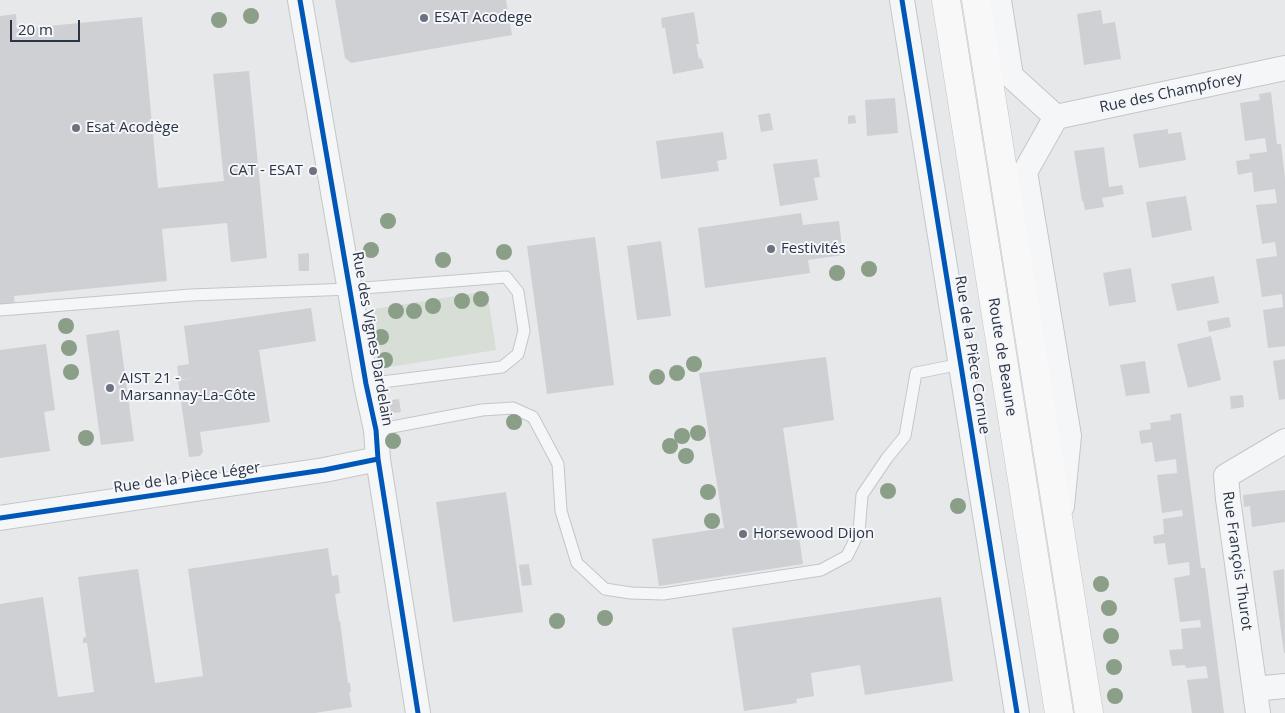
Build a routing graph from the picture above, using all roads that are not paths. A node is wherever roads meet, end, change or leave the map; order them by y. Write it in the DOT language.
graph roads {
  1 [pos="300,0"];
  2 [pos="902,0"];
  3 [pos="946,0"];
  4 [pos="976,0"];
  5 [pos="999,0"];
  6 [pos="1285,68"];
  7 [pos="1056,117"];
  8 [pos="351,289"];
  9 [pos="0,310"];
  10 [pos="961,364"];
  11 [pos="366,384"];
  12 [pos="376,430"];
  13 [pos="1285,441"];
  14 [pos="378,460"];
  15 [pos="0,518"];
  16 [pos="1060,527"];
  17 [pos="1285,686"];
  18 [pos="1255,689"];
  19 [pos="418,713"];
  20 [pos="1017,713"];
  21 [pos="1059,713"];
  22 [pos="1089,713"];
  23 [pos="1258,713"];
  1 -- 8 [label="street, Rue des Vignes Dardelain"];
  2 -- 10 [label="street, Rue de la Pièce Cornue"];
  3 -- 21 [label="main road, Route de Beaune"];
  4 -- 16 [label="main road, Route de Beaune"];
  5 -- 7 [label="street"];
  6 -- 7 [label="street, Rue des Champforey"];
  7 -- 16 [label="street, Route de Beaune"];
  8 -- 9 [label="lane"];
  8 -- 11 [label="street, Rue des Vignes Dardelain"];
  8 -- 11 [label="lane"];
  10 -- 12 [label="lane"];
  10 -- 20 [label="street, Rue de la Pièce Cornue"];
  11 -- 12 [label="street, Rue des Vignes Dardelain"];
  12 -- 14 [label="street, Rue des Vignes Dardelain"];
  13 -- 18 [label="street, Rue François Thurot"];
  14 -- 15 [label="street, Rue de la Pièce Léger"];
  14 -- 19 [label="street, Rue des Vignes Dardelain"];
  16 -- 22 [label="main road, Route de Beaune"];
  17 -- 18 [label="street"];
  18 -- 23 [label="street, Rue François Thurot"];
}
